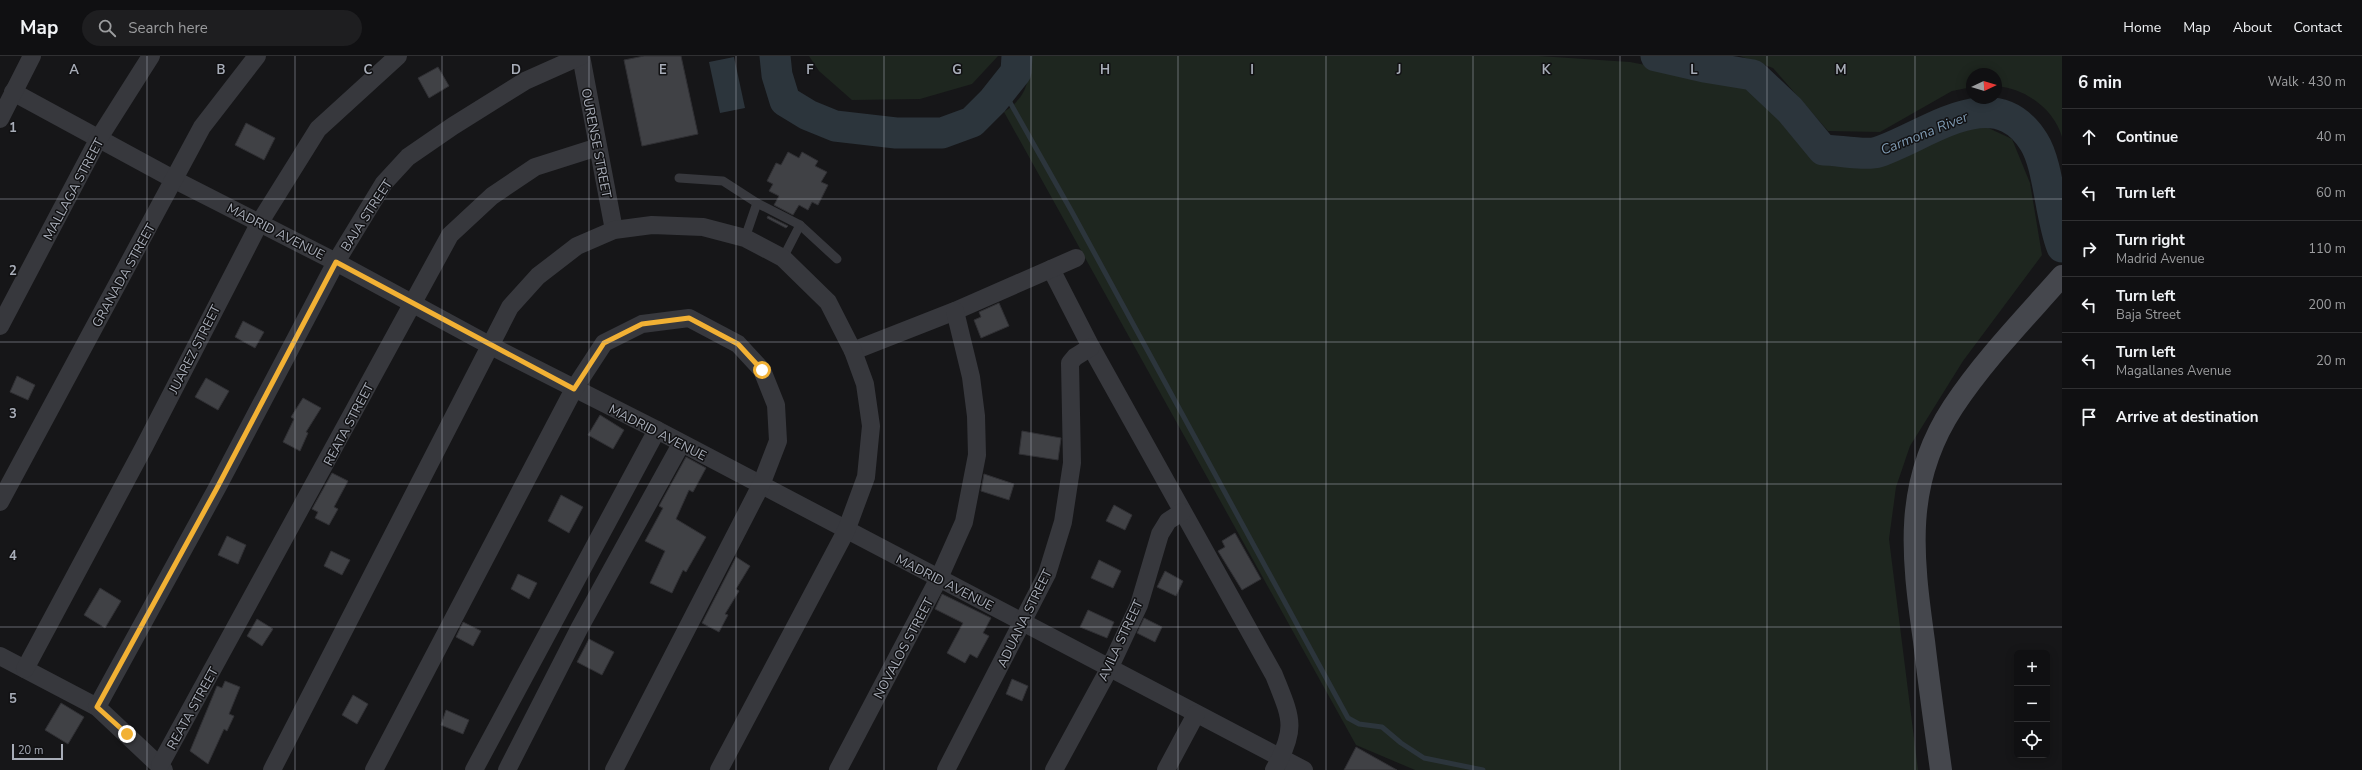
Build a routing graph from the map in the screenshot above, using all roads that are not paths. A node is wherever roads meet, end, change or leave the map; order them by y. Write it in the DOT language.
graph roads {
  1 [pos="32,56"];
  2 [pos="151,56"];
  3 [pos="257,56"];
  4 [pos="398,56"];
  5 [pos="581,56"];
  6 [pos="13,92"];
  7 [pos="0,119"];
  8 [pos="99,138"];
  9 [pos="598,147"];
  10 [pos="679,178"];
  11 [pos="175,180"];
  12 [pos="757,203"];
  13 [pos="260,222"];
  14 [pos="800,225"];
  15 [pos="614,230"];
  16 [pos="745,238"];
  17 [pos="783,258"];
  18 [pos="1076,258"];
  19 [pos="837,260"];
  20 [pos="336,262"];
  21 [pos="1051,269"];
  22 [pos="2062,276"];
  23 [pos="413,304"];
  24 [pos="955,311"];
  25 [pos="0,326"];
  26 [pos="489,345"];
  27 [pos="1091,347"];
  28 [pos="853,351"];
  29 [pos="574,389"];
  30 [pos="657,430"];
  31 [pos="681,444"];
  32 [pos="761,485"];
  33 [pos="0,502"];
  34 [pos="1182,512"];
  35 [pos="846,531"];
  36 [pos="939,578"];
  37 [pos="558,616"];
  38 [pos="1024,622"];
  39 [pos="580,627"];
  40 [pos="0,656"];
  41 [pos="1109,668"];
  42 [pos="25,669"];
  43 [pos="97,707"];
  44 [pos="1196,714"];
  45 [pos="1278,764"];
  46 [pos="162,768"];
  47 [pos="272,770"];
  48 [pos="374,770"];
  49 [pos="474,770"];
  50 [pos="507,770"];
  51 [pos="614,770"];
  52 [pos="719,770"];
  53 [pos="838,770"];
  54 [pos="946,770"];
  55 [pos="1054,770"];
  56 [pos="1166,770"];
  57 [pos="1304,770"];
  58 [pos="1941,770"];
  1 -- 6 [label="street"];
  2 -- 8 [label="street, MALLAGA STREET"];
  3 -- 11 [label="street, GRANADA STREET"];
  4 -- 13 [label="street, JUAREZ STREET"];
  5 -- 9 [label="street, OURENSE STREET"];
  5 -- 20 [label="street, BAJA STREET"];
  6 -- 7 [label="street"];
  6 -- 8 [label="street, MADRID AVENUE"];
  8 -- 11 [label="street, MADRID AVENUE"];
  8 -- 25 [label="street, MALLAGA STREET"];
  9 -- 15 [label="street, OURENSE STREET"];
  9 -- 23 [label="street, REATA STREET"];
  10 -- 12 [label="lane"];
  11 -- 13 [label="street, MADRID AVENUE"];
  11 -- 33 [label="street, GRANADA STREET"];
  12 -- 14 [label="lane"];
  12 -- 16 [label="lane"];
  13 -- 20 [label="street, MADRID AVENUE"];
  13 -- 42 [label="street, JUAREZ STREET"];
  14 -- 17 [label="lane"];
  14 -- 19 [label="lane"];
  15 -- 16 [label="street"];
  15 -- 26 [label="street"];
  16 -- 17 [label="street"];
  17 -- 28 [label="street"];
  18 -- 21 [label="street"];
  20 -- 23 [label="street, MADRID AVENUE"];
  20 -- 43 [label="street, BAJA STREET"];
  21 -- 24 [label="street"];
  21 -- 27 [label="street"];
  22 -- 58 [label="main road"];
  23 -- 26 [label="street, MADRID AVENUE"];
  23 -- 46 [label="street, REATA STREET"];
  24 -- 28 [label="street"];
  24 -- 36 [label="street, NOVALOS STREET"];
  26 -- 29 [label="street, MADRID AVENUE"];
  26 -- 47 [label="street"];
  27 -- 34 [label="street"];
  27 -- 38 [label="street, ADUANA STREET"];
  28 -- 35 [label="street"];
  29 -- 30 [label="street, MADRID AVENUE"];
  29 -- 32 [label="street"];
  29 -- 48 [label="street"];
  30 -- 31 [label="street, MADRID AVENUE"];
  30 -- 37 [label="street"];
  31 -- 32 [label="street, MADRID AVENUE"];
  31 -- 39 [label="street"];
  32 -- 35 [label="street, MADRID AVENUE"];
  32 -- 51 [label="street"];
  34 -- 41 [label="street, AVILA STREET"];
  34 -- 45 [label="street"];
  35 -- 36 [label="street, MADRID AVENUE"];
  35 -- 52 [label="street"];
  36 -- 38 [label="street, MADRID AVENUE"];
  36 -- 53 [label="street, NOVALOS STREET"];
  37 -- 39 [label="street"];
  37 -- 49 [label="street"];
  38 -- 41 [label="street, MADRID AVENUE"];
  38 -- 54 [label="street, ADUANA STREET"];
  39 -- 50 [label="street"];
  40 -- 42 [label="street"];
  41 -- 44 [label="street, MADRID AVENUE"];
  41 -- 55 [label="street, AVILA STREET"];
  42 -- 43 [label="street"];
  43 -- 46 [label="street"];
  44 -- 45 [label="street, MADRID AVENUE"];
  44 -- 56 [label="street"];
  45 -- 57 [label="street, MADRID AVENUE"];
}
